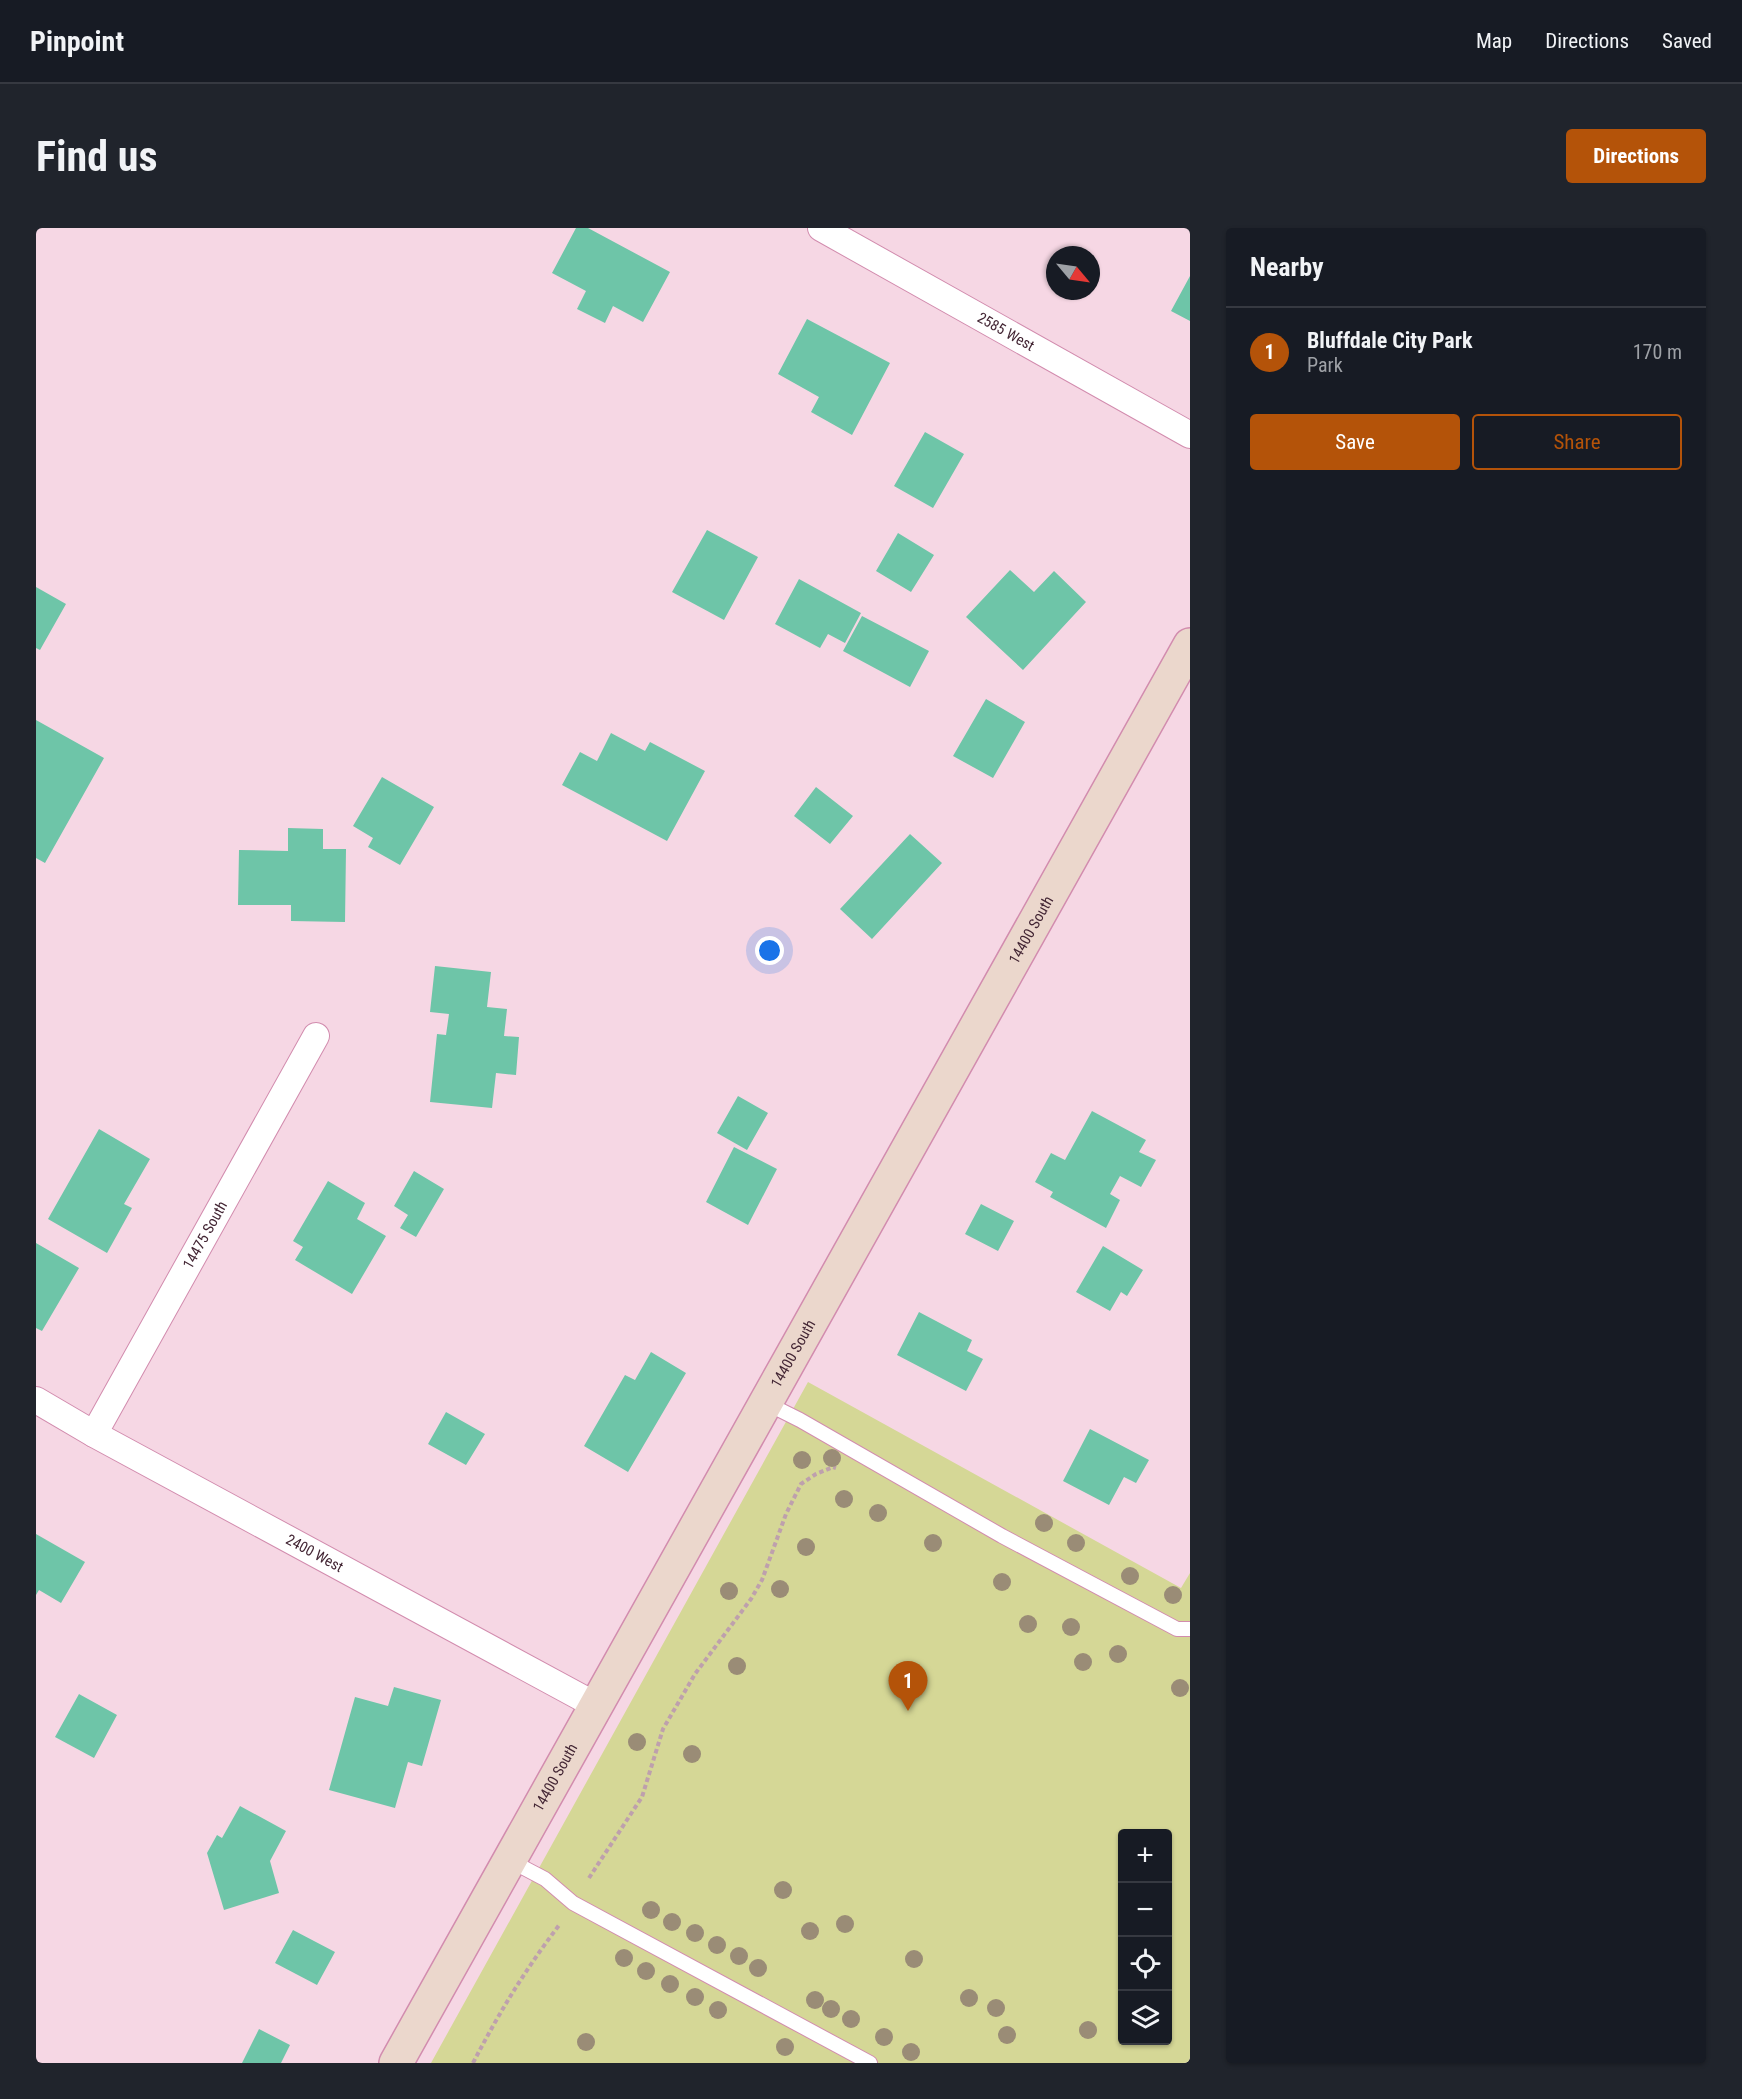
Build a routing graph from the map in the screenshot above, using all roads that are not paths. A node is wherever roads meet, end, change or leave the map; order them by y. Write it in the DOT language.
graph roads {
  1 [pos="821,228"];
  2 [pos="1190,435"];
  3 [pos="1190,645"];
  4 [pos="316,1036"];
  5 [pos="36,1400"];
  6 [pos="766,1403"];
  7 [pos="94,1434"];
  8 [pos="1190,1629"];
  9 [pos="596,1705"];
  10 [pos="508,1860"];
  11 [pos="396,2063"];
  12 [pos="870,2063"];
  1 -- 2 [label="street, 2585 West"];
  3 -- 6 [label="main road, 14400 South"];
  4 -- 7 [label="street, 14475 South"];
  5 -- 7 [label="street, 2400 West"];
  6 -- 8 [label="lane"];
  6 -- 9 [label="main road, 14400 South"];
  7 -- 9 [label="street, 2400 West"];
  9 -- 10 [label="main road, 14400 South"];
  10 -- 11 [label="main road, 14400 South"];
  10 -- 12 [label="lane"];
}
